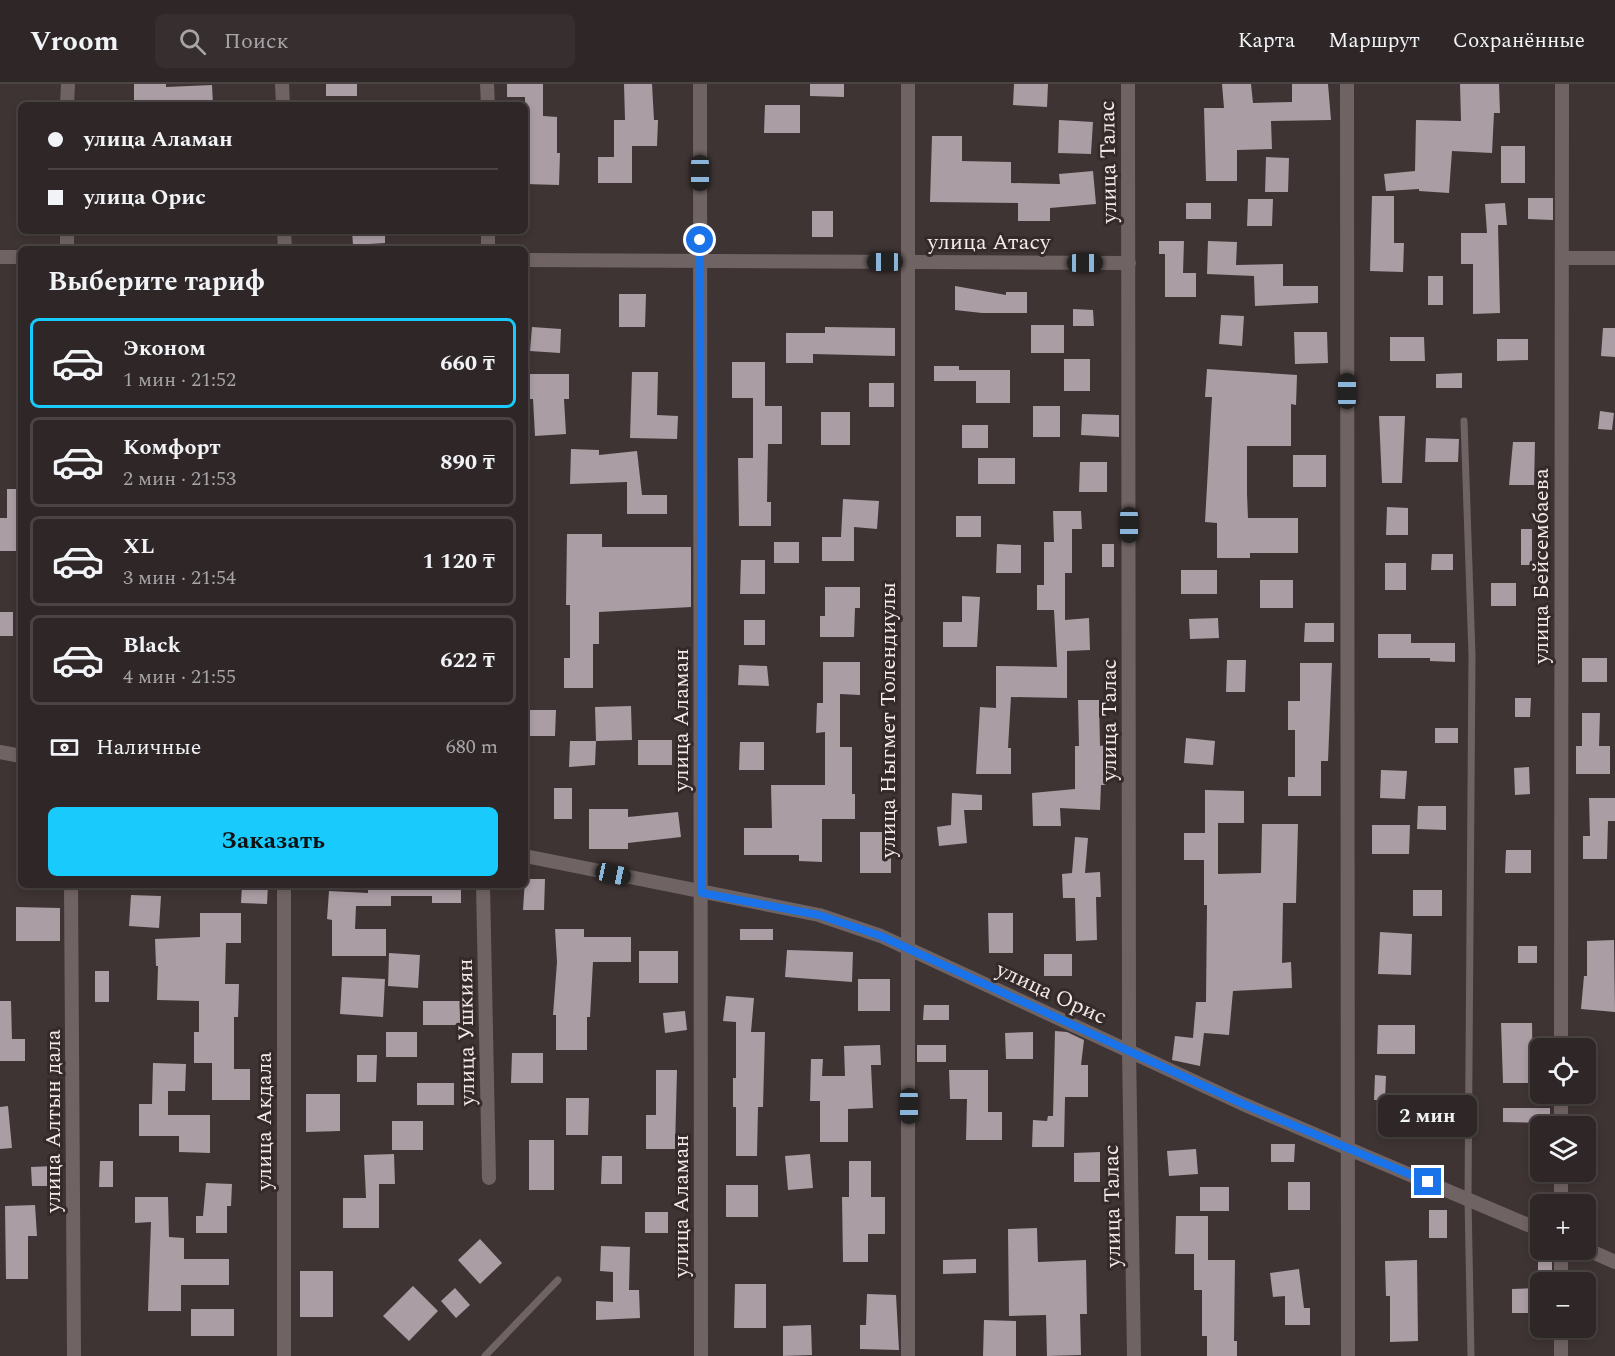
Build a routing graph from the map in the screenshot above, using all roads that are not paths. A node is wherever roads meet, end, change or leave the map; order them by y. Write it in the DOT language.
graph roads {
  1 [pos="68,84"];
  2 [pos="282,84"];
  3 [pos="488,84"];
  4 [pos="700,84"];
  5 [pos="908,84"];
  6 [pos="1128,84"];
  7 [pos="1347,84"];
  8 [pos="1562,84"];
  9 [pos="68,102"];
  10 [pos="283,102"];
  11 [pos="488,102"];
  12 [pos="0,257"];
  13 [pos="18,257"];
  14 [pos="1562,258"];
  15 [pos="1615,258"];
  16 [pos="528,260"];
  17 [pos="699,262"];
  18 [pos="908,262"];
  19 [pos="1129,263"];
  20 [pos="1464,421"];
  21 [pos="0,752"];
  22 [pos="18,755"];
  23 [pos="528,857"];
  24 [pos="71,888"];
  25 [pos="284,888"];
  26 [pos="483,888"];
  27 [pos="702,893"];
  28 [pos="909,948"];
  29 [pos="1561,1038"];
  30 [pos="1129,1051"];
  31 [pos="1348,1148"];
  32 [pos="489,1178"];
  33 [pos="1467,1199"];
  34 [pos="1530,1226"];
  35 [pos="1596,1253"];
  36 [pos="1615,1262"];
  37 [pos="558,1280"];
  38 [pos="1561,1338"];
  39 [pos="74,1356"];
  40 [pos="284,1356"];
  41 [pos="485,1356"];
  42 [pos="701,1356"];
  43 [pos="908,1356"];
  44 [pos="1134,1356"];
  45 [pos="1348,1356"];
  46 [pos="1471,1356"];
  47 [pos="1561,1356"];
  1 -- 9 [label="street"];
  2 -- 10 [label="street"];
  3 -- 11 [label="street"];
  4 -- 17 [label="street, улица Аламан"];
  5 -- 18 [label="street, улица Ныгмет Толендиулы"];
  6 -- 19 [label="street, улица Талас"];
  7 -- 31 [label="street"];
  8 -- 14 [label="street, улица Бейсембаева"];
  12 -- 13 [label="street"];
  14 -- 15 [label="street"];
  14 -- 29 [label="street, улица Бейсембаева"];
  16 -- 17 [label="street, улица Атасу"];
  17 -- 18 [label="street, улица Атасу"];
  17 -- 27 [label="street, улица Аламан"];
  18 -- 19 [label="street, улица Атасу"];
  18 -- 28 [label="street, улица Ныгмет Толендиулы"];
  19 -- 30 [label="street, улица Талас"];
  20 -- 33 [label="lane"];
  21 -- 22 [label="street"];
  23 -- 27 [label="street, улица Орис"];
  24 -- 39 [label="street, улица Алтын дала"];
  25 -- 40 [label="street, улица Акдала"];
  26 -- 32 [label="street, улица Ушкиян"];
  27 -- 28 [label="street, улица Орис"];
  27 -- 42 [label="street, улица Аламан"];
  28 -- 30 [label="street, улица Орис"];
  28 -- 43 [label="street, улица Ныгмет Толендиулы"];
  30 -- 31 [label="street, улица Орис"];
  30 -- 44 [label="street, улица Талас"];
  31 -- 33 [label="street, улица Орис"];
  31 -- 45 [label="street"];
  33 -- 34 [label="street, улица Орис"];
  33 -- 46 [label="lane"];
  35 -- 36 [label="street"];
  37 -- 41 [label="lane"];
  38 -- 47 [label="street"];
}
